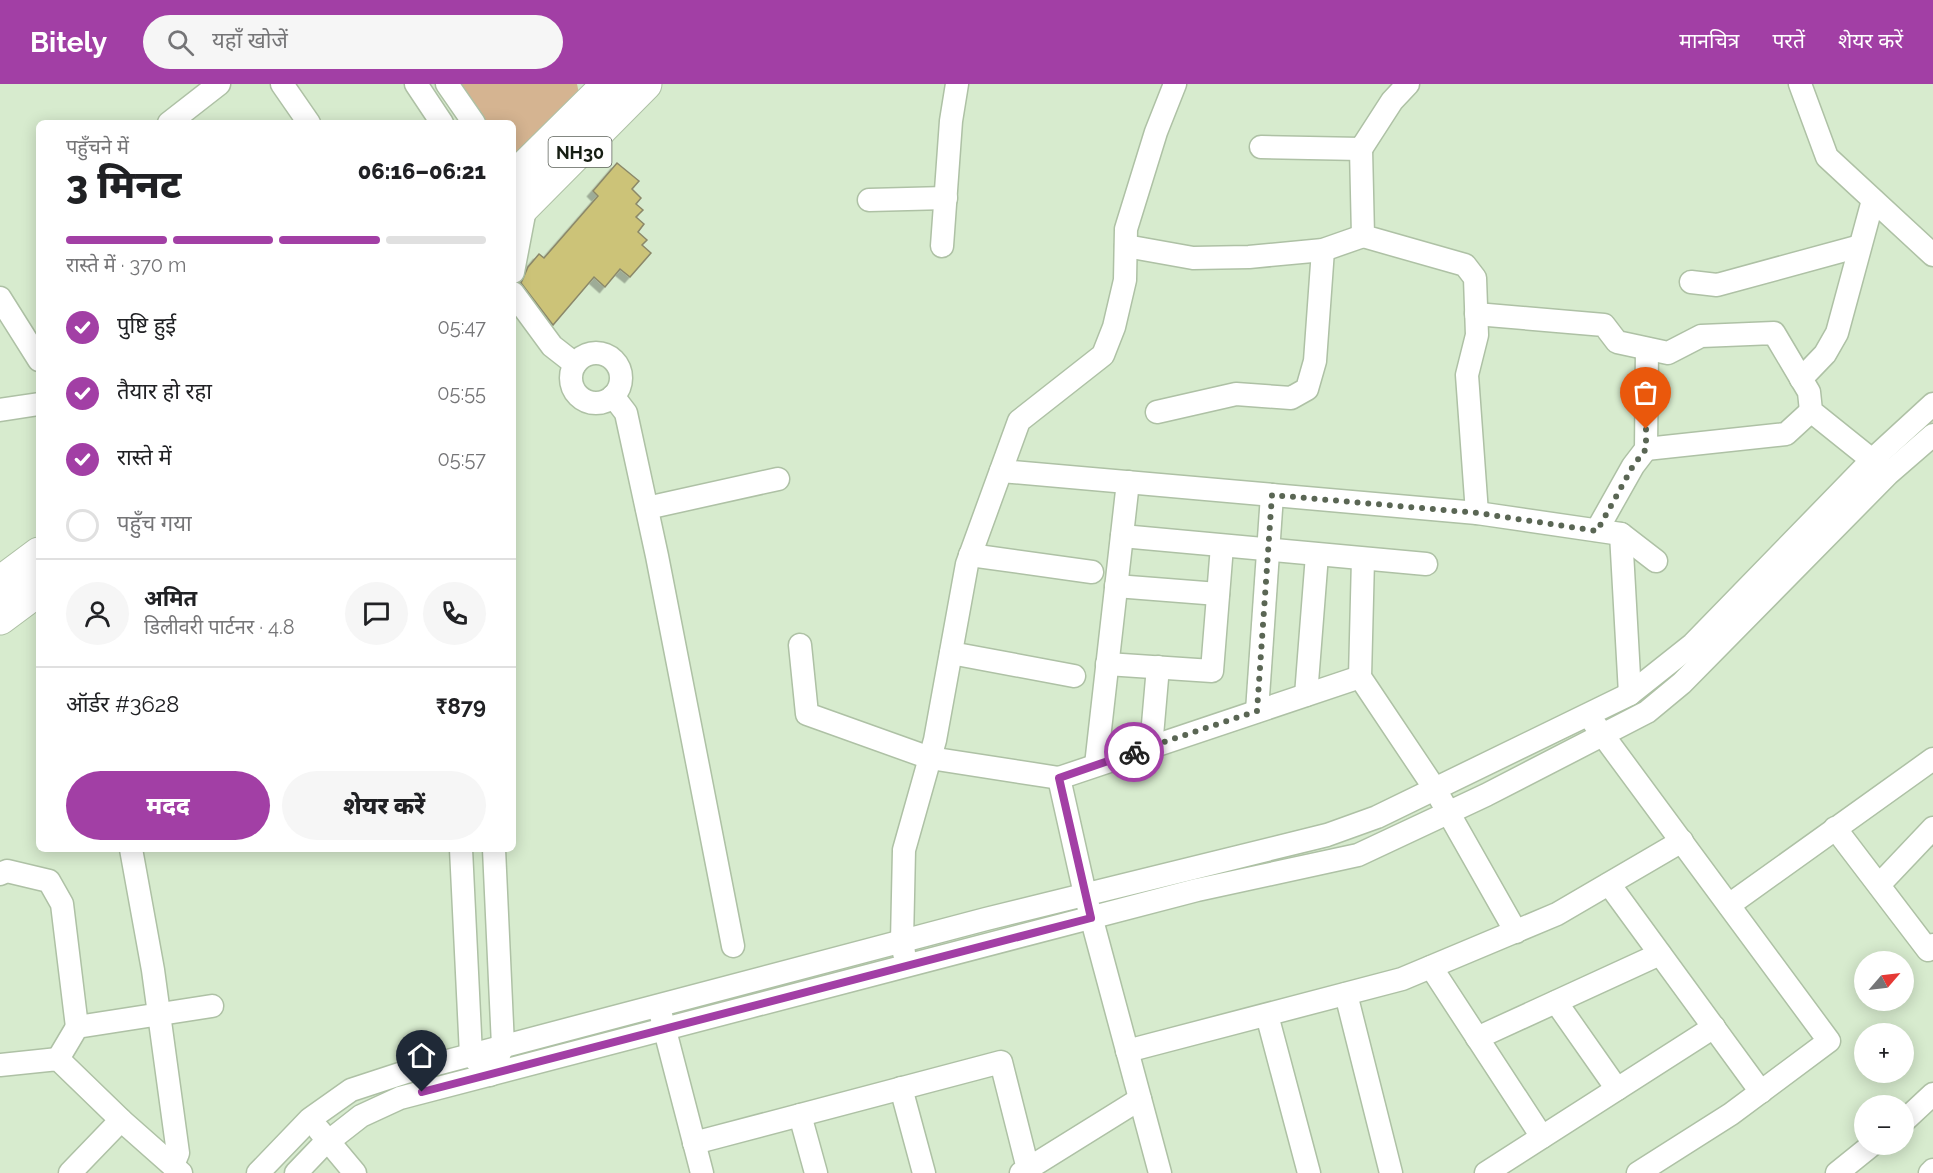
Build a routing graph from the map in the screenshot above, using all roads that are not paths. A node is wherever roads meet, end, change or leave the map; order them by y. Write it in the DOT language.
graph roads {
  1 [pos="219,84"];
  2 [pos="282,84"];
  3 [pos="447,84"];
  4 [pos="645,84"];
  5 [pos="957,84"];
  6 [pos="1175,84"];
  7 [pos="1408,84"];
  8 [pos="1800,84"];
  9 [pos="424,87"];
  10 [pos="593,91"];
  11 [pos="173,120"];
  12 [pos="307,120"];
  13 [pos="440,120"];
  14 [pos="472,120"];
  15 [pos="1261,147"];
  16 [pos="1361,149"];
  17 [pos="516,192"];
  18 [pos="946,198"];
  19 [pos="869,200"];
  20 [pos="1873,200"];
  21 [pos="1363,236"];
  22 [pos="942,246"];
  23 [pos="1126,246"];
  24 [pos="1860,246"];
  25 [pos="1323,250"];
  26 [pos="1933,255"];
  27 [pos="1691,282"];
  28 [pos="516,297"];
  29 [pos="0,298"];
  30 [pos="1476,314"];
  31 [pos="1647,349"];
  32 [pos="36,355"];
  33 [pos="575,364"];
  34 [pos="1802,379"];
  35 [pos="613,396"];
  36 [pos="36,404"];
  37 [pos="1933,404"];
  38 [pos="0,410"];
  39 [pos="1811,411"];
  40 [pos="1157,412"];
  41 [pos="1898,437"];
  42 [pos="1928,445"];
  43 [pos="1646,449"];
  44 [pos="1880,467"];
  45 [pos="1001,471"];
  46 [pos="778,479"];
  47 [pos="1128,482"];
  48 [pos="1272,495"];
  49 [pos="647,508"];
  50 [pos="1478,513"];
  51 [pos="1597,531"];
  52 [pos="1621,534"];
  53 [pos="1122,536"];
  54 [pos="1222,546"];
  55 [pos="1269,550"];
  56 [pos="970,555"];
  57 [pos="1317,555"];
  58 [pos="36,556"];
  59 [pos="1363,559"];
  60 [pos="1656,561"];
  61 [pos="1426,564"];
  62 [pos="1092,572"];
  63 [pos="0,583"];
  64 [pos="1116,586"];
  65 [pos="36,591"];
  66 [pos="1218,594"];
  67 [pos="0,618"];
  68 [pos="800,645"];
  69 [pos="951,653"];
  70 [pos="1107,664"];
  71 [pos="1158,667"];
  72 [pos="1074,676"];
  73 [pos="1360,677"];
  74 [pos="1630,694"];
  75 [pos="1306,695"];
  76 [pos="1257,711"];
  77 [pos="1588,714"];
  78 [pos="1603,735"];
  79 [pos="1151,747"];
  80 [pos="930,758"];
  81 [pos="1933,759"];
  82 [pos="1096,765"];
  83 [pos="1059,778"];
  84 [pos="1435,789"];
  85 [pos="1449,813"];
  86 [pos="1835,828"];
  87 [pos="1933,828"];
  88 [pos="1682,842"];
  89 [pos="132,852"];
  90 [pos="461,852"];
  91 [pos="494,852"];
  92 [pos="0,874"];
  93 [pos="1609,884"];
  94 [pos="1879,885"];
  95 [pos="1085,894"];
  96 [pos="1728,905"];
  97 [pos="1091,918"];
  98 [pos="1516,932"];
  99 [pos="902,941"];
  100 [pos="1933,945"];
  101 [pos="733,946"];
  102 [pos="1660,954"];
  103 [pos="908,966"];
  104 [pos="1431,967"];
  105 [pos="1346,994"];
  106 [pos="1556,1002"];
  107 [pos="658,1005"];
  108 [pos="212,1006"];
  109 [pos="159,1014"];
  110 [pos="1267,1015"];
  111 [pos="77,1027"];
  112 [pos="1714,1027"];
  113 [pos="664,1029"];
  114 [pos="1477,1038"];
  115 [pos="503,1046"];
  116 [pos="1127,1051"];
  117 [pos="471,1055"];
  118 [pos="58,1059"];
  119 [pos="0,1065"];
  120 [pos="490,1075"];
  121 [pos="901,1088"];
  122 [pos="1617,1089"];
  123 [pos="1761,1092"];
  124 [pos="1933,1094"];
  125 [pos="1140,1099"];
  126 [pos="1914,1112"];
  127 [pos="800,1115"];
  128 [pos="310,1119"];
  129 [pos="121,1120"];
  130 [pos="1542,1137"];
  131 [pos="329,1142"];
  132 [pos="694,1143"];
  133 [pos="1860,1155"];
  134 [pos="177,1169"];
  135 [pos="1933,1170"];
  136 [pos="1024,1171"];
  137 [pos="70,1173"];
  138 [pos="258,1173"];
  139 [pos="296,1173"];
  140 [pos="355,1173"];
  141 [pos="702,1173"];
  142 [pos="816,1173"];
  143 [pos="924,1173"];
  144 [pos="1160,1173"];
  145 [pos="1309,1173"];
  146 [pos="1391,1173"];
  147 [pos="1486,1173"];
  148 [pos="1638,1173"];
  149 [pos="1837,1173"];
  150 [pos="1930,1173"];
  1 -- 11 [label="street"];
  2 -- 12 [label="street"];
  3 -- 14 [label="street"];
  4 -- 17 [label="highway, NH30"];
  5 -- 18 [label="street"];
  6 -- 23 [label="street"];
  7 -- 16 [label="street"];
  8 -- 20 [label="street"];
  9 -- 13 [label="street"];
  10 -- 17 [label="highway, NH30"];
  15 -- 16 [label="street"];
  16 -- 21 [label="street"];
  18 -- 19 [label="street"];
  18 -- 22 [label="street"];
  20 -- 24 [label="street"];
  20 -- 26 [label="street"];
  21 -- 25 [label="street"];
  21 -- 30 [label="street"];
  23 -- 25 [label="street"];
  23 -- 45 [label="street"];
  24 -- 27 [label="street"];
  24 -- 34 [label="street"];
  25 -- 40 [label="street"];
  28 -- 33 [label="street"];
  29 -- 32 [label="street"];
  30 -- 31 [label="street"];
  30 -- 50 [label="street"];
  31 -- 34 [label="street"];
  31 -- 43 [label="street"];
  33 -- 35 [label="street"];
  33 -- 35 [label="street"];
  34 -- 39 [label="street"];
  35 -- 49 [label="street"];
  36 -- 38 [label="street"];
  37 -- 41 [label="street"];
  39 -- 43 [label="street"];
  39 -- 44 [label="street"];
  41 -- 42 [label="street"];
  41 -- 44 [label="street"];
  42 -- 44 [label="street"];
  43 -- 51 [label="street"];
  44 -- 74 [label="street"];
  44 -- 78 [label="street"];
  45 -- 47 [label="street"];
  45 -- 56 [label="street"];
  46 -- 49 [label="street"];
  47 -- 48 [label="street"];
  47 -- 53 [label="street"];
  48 -- 50 [label="street"];
  48 -- 55 [label="street"];
  49 -- 101 [label="street"];
  50 -- 51 [label="street"];
  51 -- 52 [label="street"];
  52 -- 60 [label="street"];
  52 -- 74 [label="street"];
  53 -- 54 [label="street"];
  53 -- 64 [label="street"];
  54 -- 55 [label="street"];
  54 -- 66 [label="street"];
  55 -- 57 [label="street"];
  55 -- 76 [label="street"];
  56 -- 62 [label="street"];
  56 -- 69 [label="street"];
  57 -- 59 [label="street"];
  57 -- 75 [label="street"];
  58 -- 63 [label="highway"];
  59 -- 61 [label="street"];
  59 -- 73 [label="street"];
  64 -- 66 [label="street"];
  64 -- 70 [label="street"];
  65 -- 67 [label="highway"];
  66 -- 71 [label="street"];
  68 -- 80 [label="street"];
  69 -- 72 [label="street"];
  69 -- 80 [label="street"];
  70 -- 71 [label="street"];
  70 -- 82 [label="street"];
  71 -- 79 [label="street"];
  73 -- 75 [label="street"];
  73 -- 84 [label="street"];
  74 -- 77 [label="street"];
  75 -- 76 [label="street"];
  76 -- 79 [label="street"];
  77 -- 78 [label="street"];
  77 -- 84 [label="street"];
  78 -- 85 [label="street"];
  78 -- 88 [label="street"];
  79 -- 82 [label="street"];
  80 -- 83 [label="street"];
  80 -- 99 [label="street"];
  81 -- 86 [label="street"];
  82 -- 83 [label="street"];
  83 -- 95 [label="street"];
  84 -- 85 [label="street"];
  84 -- 95 [label="street"];
  85 -- 97 [label="street"];
  85 -- 98 [label="street"];
  86 -- 94 [label="street"];
  86 -- 96 [label="street"];
  87 -- 94 [label="street"];
  88 -- 93 [label="street"];
  88 -- 96 [label="street"];
  89 -- 109 [label="street"];
  90 -- 117 [label="street"];
  91 -- 115 [label="street"];
  92 -- 111 [label="street"];
  93 -- 98 [label="street"];
  93 -- 102 [label="street"];
  94 -- 100 [label="street"];
  95 -- 97 [label="street"];
  95 -- 99 [label="street"];
  96 -- 123 [label="street"];
  97 -- 103 [label="street"];
  97 -- 116 [label="street"];
  98 -- 104 [label="street"];
  99 -- 103 [label="street"];
  99 -- 107 [label="street"];
  102 -- 106 [label="street"];
  102 -- 112 [label="street"];
  103 -- 113 [label="street"];
  104 -- 105 [label="street"];
  104 -- 114 [label="street"];
  105 -- 110 [label="street"];
  105 -- 146 [label="street"];
  106 -- 114 [label="street"];
  106 -- 122 [label="street"];
  107 -- 113 [label="street"];
  107 -- 115 [label="street"];
  108 -- 109 [label="street"];
  109 -- 111 [label="street"];
  109 -- 134 [label="street"];
  110 -- 116 [label="street"];
  110 -- 145 [label="street"];
  111 -- 118 [label="street"];
  112 -- 122 [label="street"];
  112 -- 123 [label="street"];
  113 -- 120 [label="street"];
  113 -- 132 [label="street"];
  114 -- 130 [label="street"];
  115 -- 117 [label="street"];
  115 -- 120 [label="street"];
  116 -- 125 [label="street"];
  117 -- 120 [label="street"];
  117 -- 128 [label="street"];
  118 -- 119 [label="street"];
  118 -- 129 [label="street"];
  120 -- 131 [label="street"];
  121 -- 127 [label="street"];
  121 -- 136 [label="street"];
  121 -- 143 [label="street"];
  122 -- 130 [label="street"];
  123 -- 148 [label="street"];
  124 -- 126 [label="street"];
  125 -- 136 [label="street"];
  125 -- 144 [label="street"];
  127 -- 132 [label="street"];
  127 -- 142 [label="street"];
  128 -- 131 [label="street"];
  128 -- 138 [label="street"];
  129 -- 134 [label="street"];
  129 -- 137 [label="street"];
  130 -- 147 [label="street"];
  131 -- 139 [label="street"];
  131 -- 140 [label="street"];
  132 -- 141 [label="street"];
  133 -- 149 [label="street"];
  135 -- 150 [label="street"];
}
